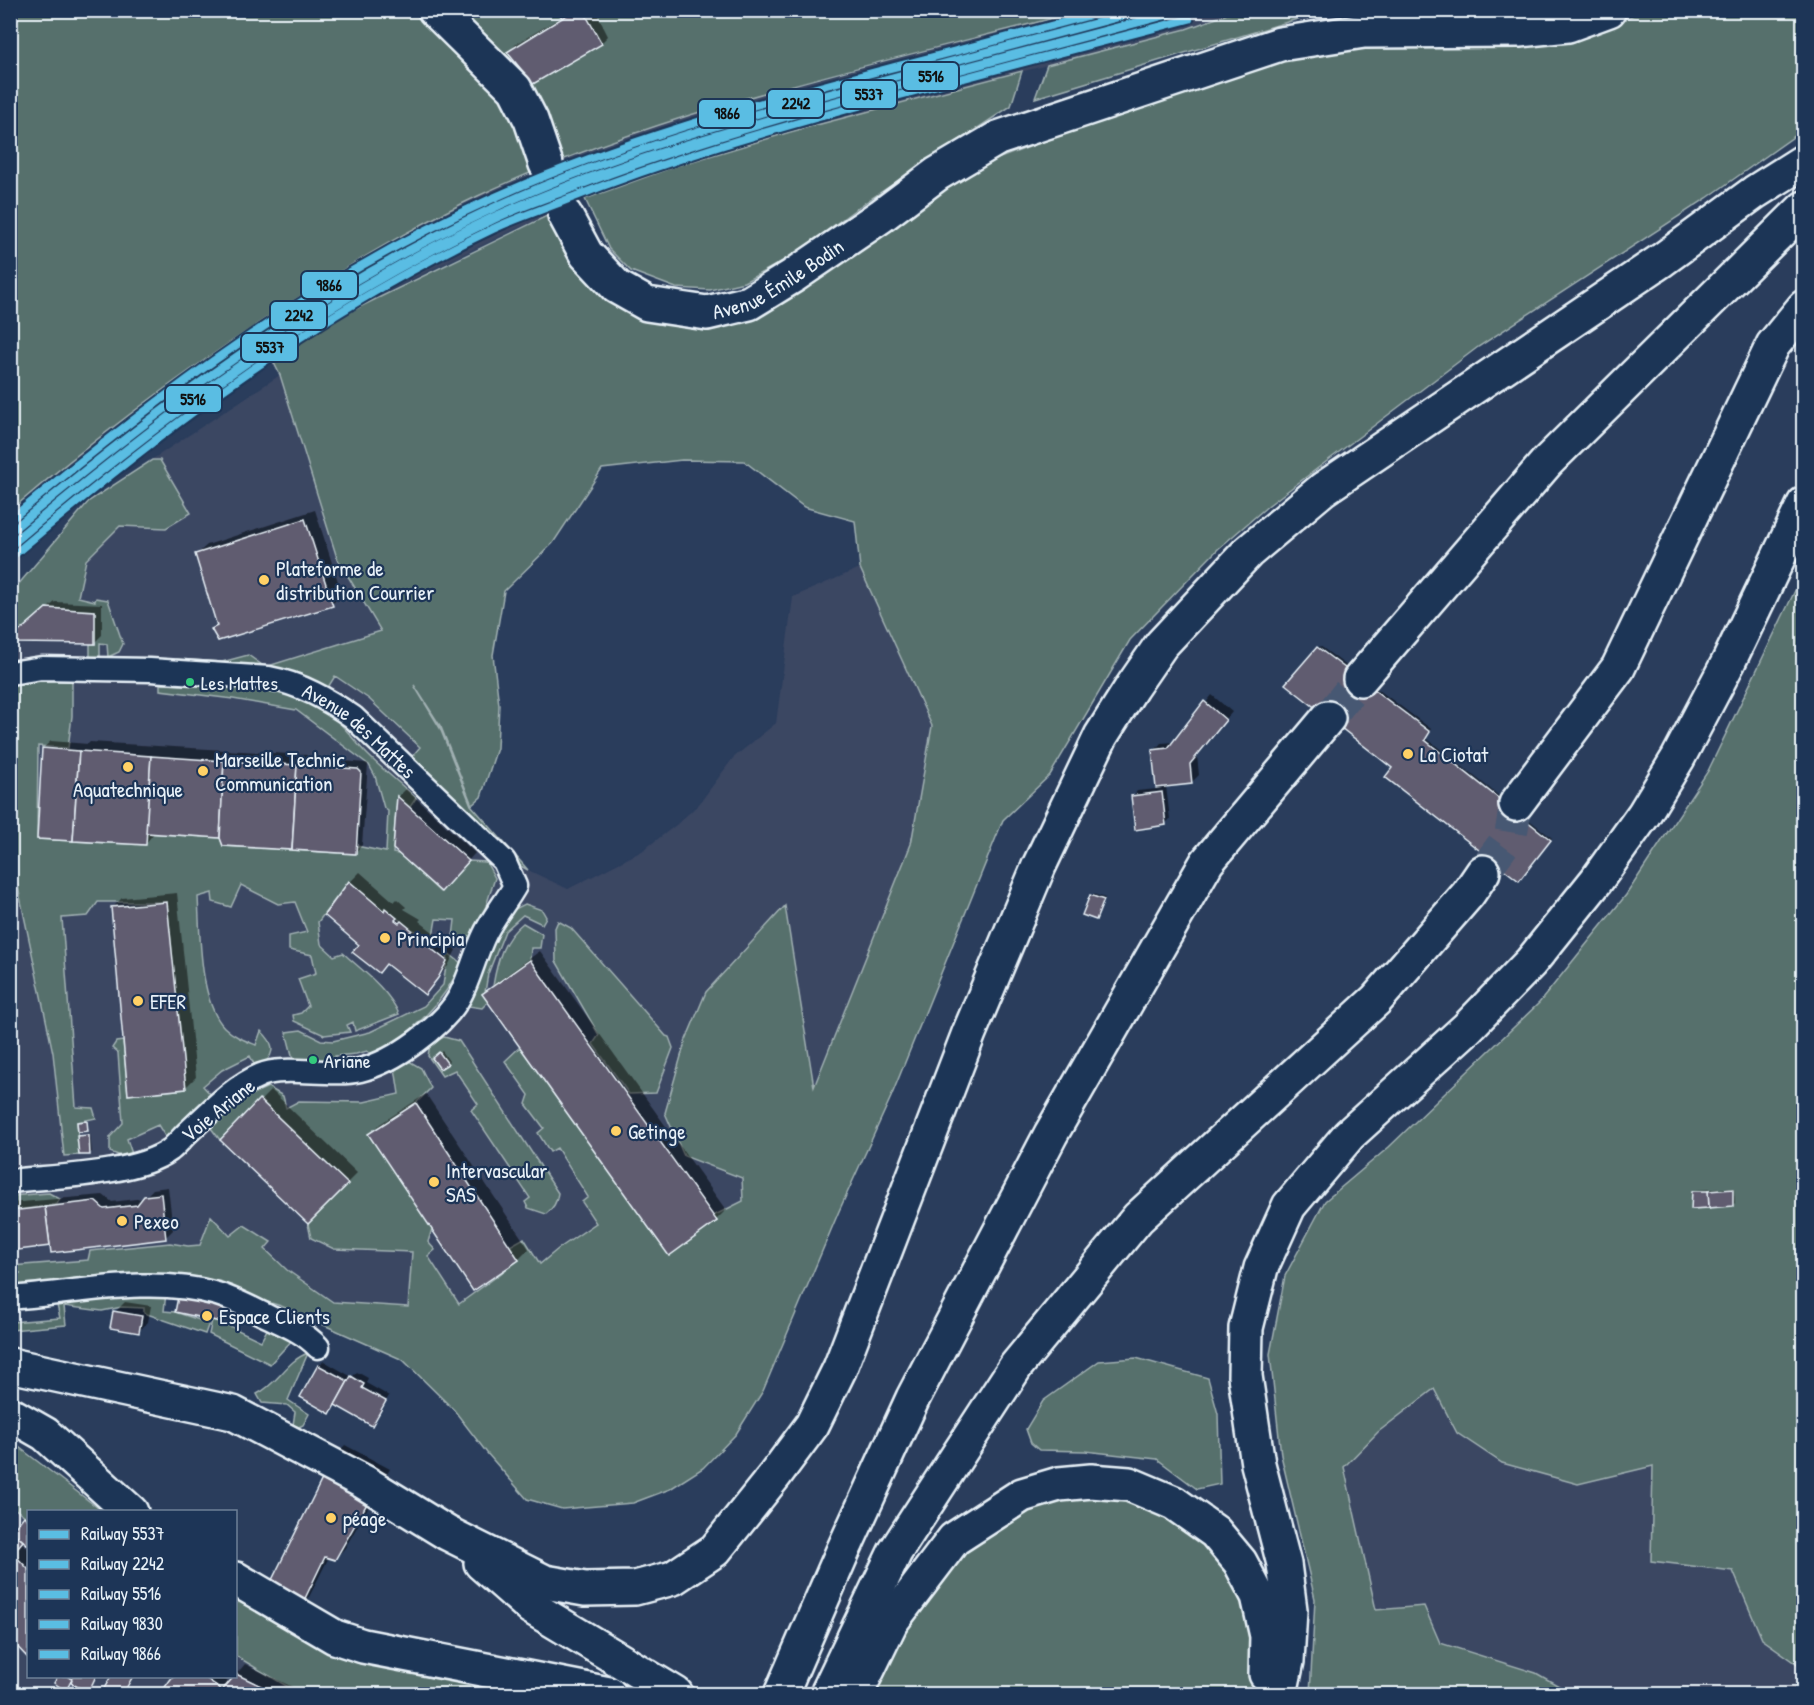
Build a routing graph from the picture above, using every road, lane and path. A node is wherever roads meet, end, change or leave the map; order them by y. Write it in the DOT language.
graph roads {
  1 [pos="435,10"];
  2 [pos="1609,10"];
  3 [pos="1803,161"];
  4 [pos="546,164"];
  5 [pos="1803,208"];
  6 [pos="565,215"];
  7 [pos="1803,307"];
  8 [pos="1803,504"];
  9 [pos="10,673"];
  10 [pos="1360,679"];
  11 [pos="1328,718"];
  12 [pos="1516,804"];
  13 [pos="1483,872"];
  14 [pos="515,886"];
  15 [pos="10,1180"];
  16 [pos="10,1298"];
  17 [pos="318,1347"];
  18 [pos="10,1365"];
  19 [pos="10,1414"];
  20 [pos="129,1510"];
  21 [pos="447,1533"];
  22 [pos="237,1580"];
  23 [pos="480,1669"];
  24 [pos="538,1695"];
  25 [pos="609,1695"];
  26 [pos="676,1695"];
  27 [pos="781,1695"];
  28 [pos="827,1695"];
  29 [pos="856,1695"];
  30 [pos="1262,1695"];
  31 [pos="1280,1695"];
  1 -- 4 [label="main road"];
  2 -- 6 [label="main road, Avenue Émile Bodin"];
  3 -- 21 [label="main road"];
  5 -- 10 [label="main road"];
  7 -- 12 [label="main road"];
  8 -- 31 [label="main road"];
  9 -- 14 [label="street, Avenue des Mattes"];
  11 -- 27 [label="main road"];
  13 -- 28 [label="main road"];
  14 -- 15 [label="street, Voie Ariane"];
  16 -- 17 [label="street"];
  18 -- 21 [label="main road"];
  19 -- 20 [label="main road"];
  21 -- 26 [label="main road"];
  22 -- 23 [label="main road"];
  23 -- 24 [label="main road"];
  23 -- 25 [label="main road"];
  29 -- 30 [label="main road"];
}
